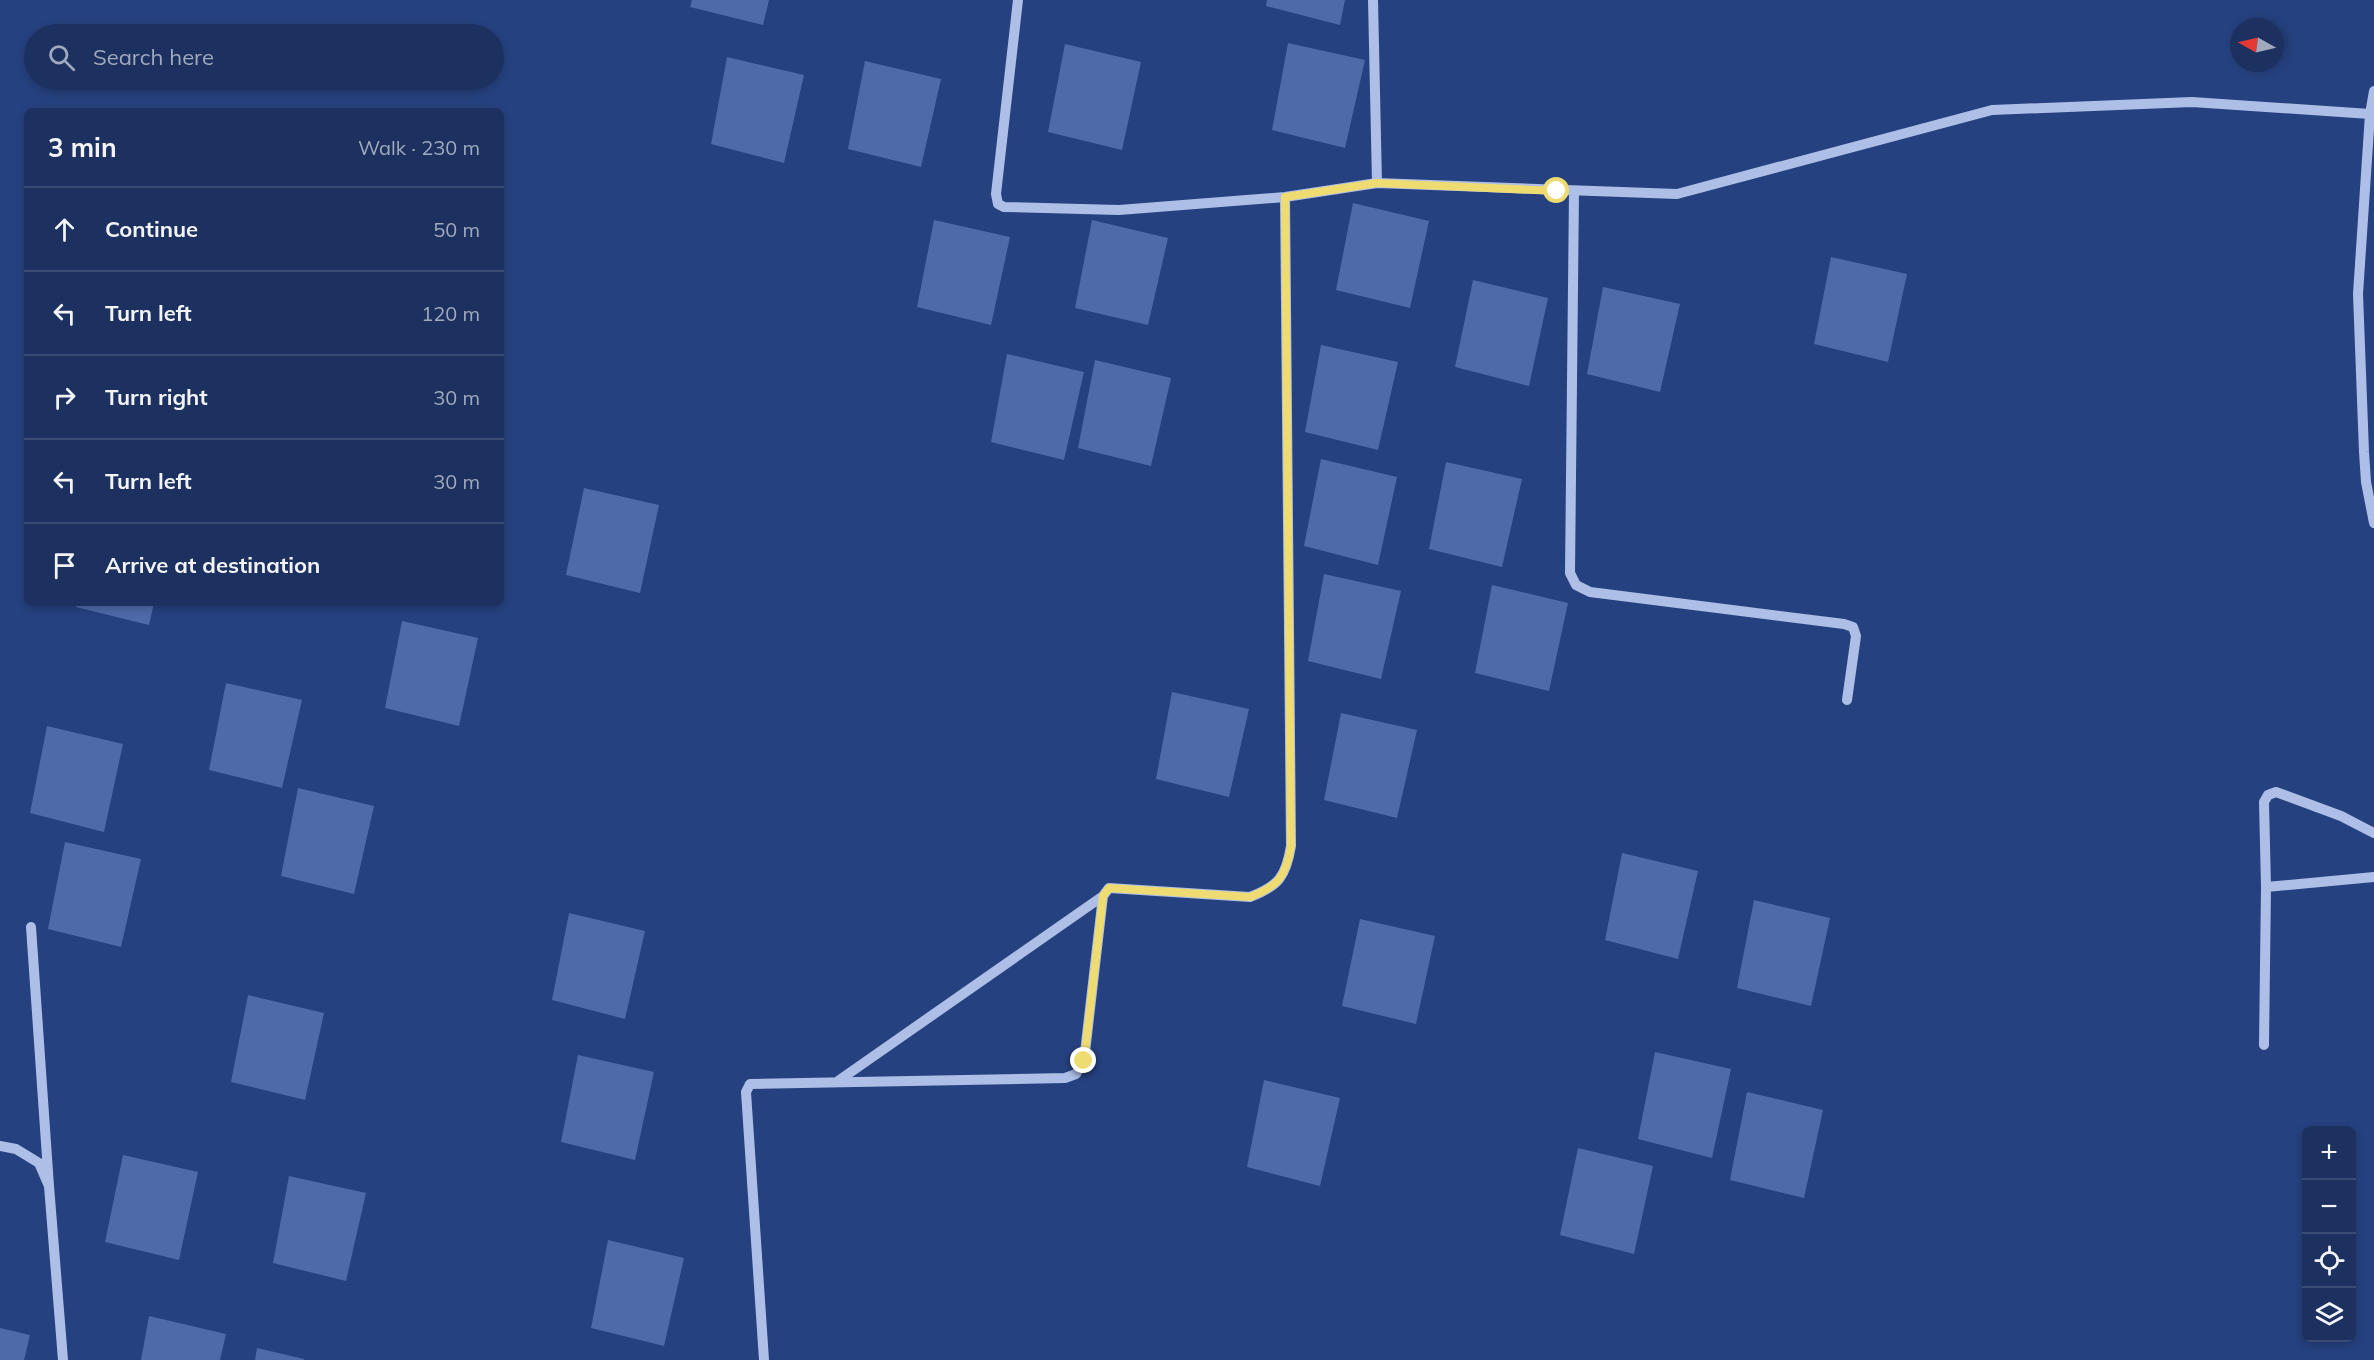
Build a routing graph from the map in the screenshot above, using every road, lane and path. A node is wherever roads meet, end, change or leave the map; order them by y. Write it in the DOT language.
graph roads {
  1 [pos="1018,0"];
  2 [pos="1373,0"];
  3 [pos="2374,91"];
  4 [pos="2370,114"];
  5 [pos="1377,183"];
  6 [pos="1574,191"];
  7 [pos="1285,197"];
  8 [pos="2374,523"];
  9 [pos="1847,700"];
  10 [pos="2374,833"];
  11 [pos="2374,877"];
  12 [pos="2266,887"];
  13 [pos="1103,896"];
  14 [pos="31,927"];
  15 [pos="2264,1045"];
  16 [pos="838,1081"];
  17 [pos="0,1146"];
  18 [pos="49,1186"];
  19 [pos="63,1360"];
  20 [pos="764,1360"];
  1 -- 7 [label="street"];
  2 -- 5 [label="street"];
  3 -- 4 [label="street"];
  4 -- 6 [label="street"];
  4 -- 8 [label="street"];
  5 -- 6 [label="street"];
  5 -- 7 [label="street"];
  6 -- 9 [label="street"];
  7 -- 13 [label="street"];
  10 -- 12 [label="street"];
  11 -- 12 [label="street"];
  12 -- 15 [label="street"];
  13 -- 16 [label="street"];
  13 -- 16 [label="street"];
  14 -- 18 [label="street"];
  16 -- 20 [label="street"];
  17 -- 18 [label="street"];
  18 -- 19 [label="street"];
}
